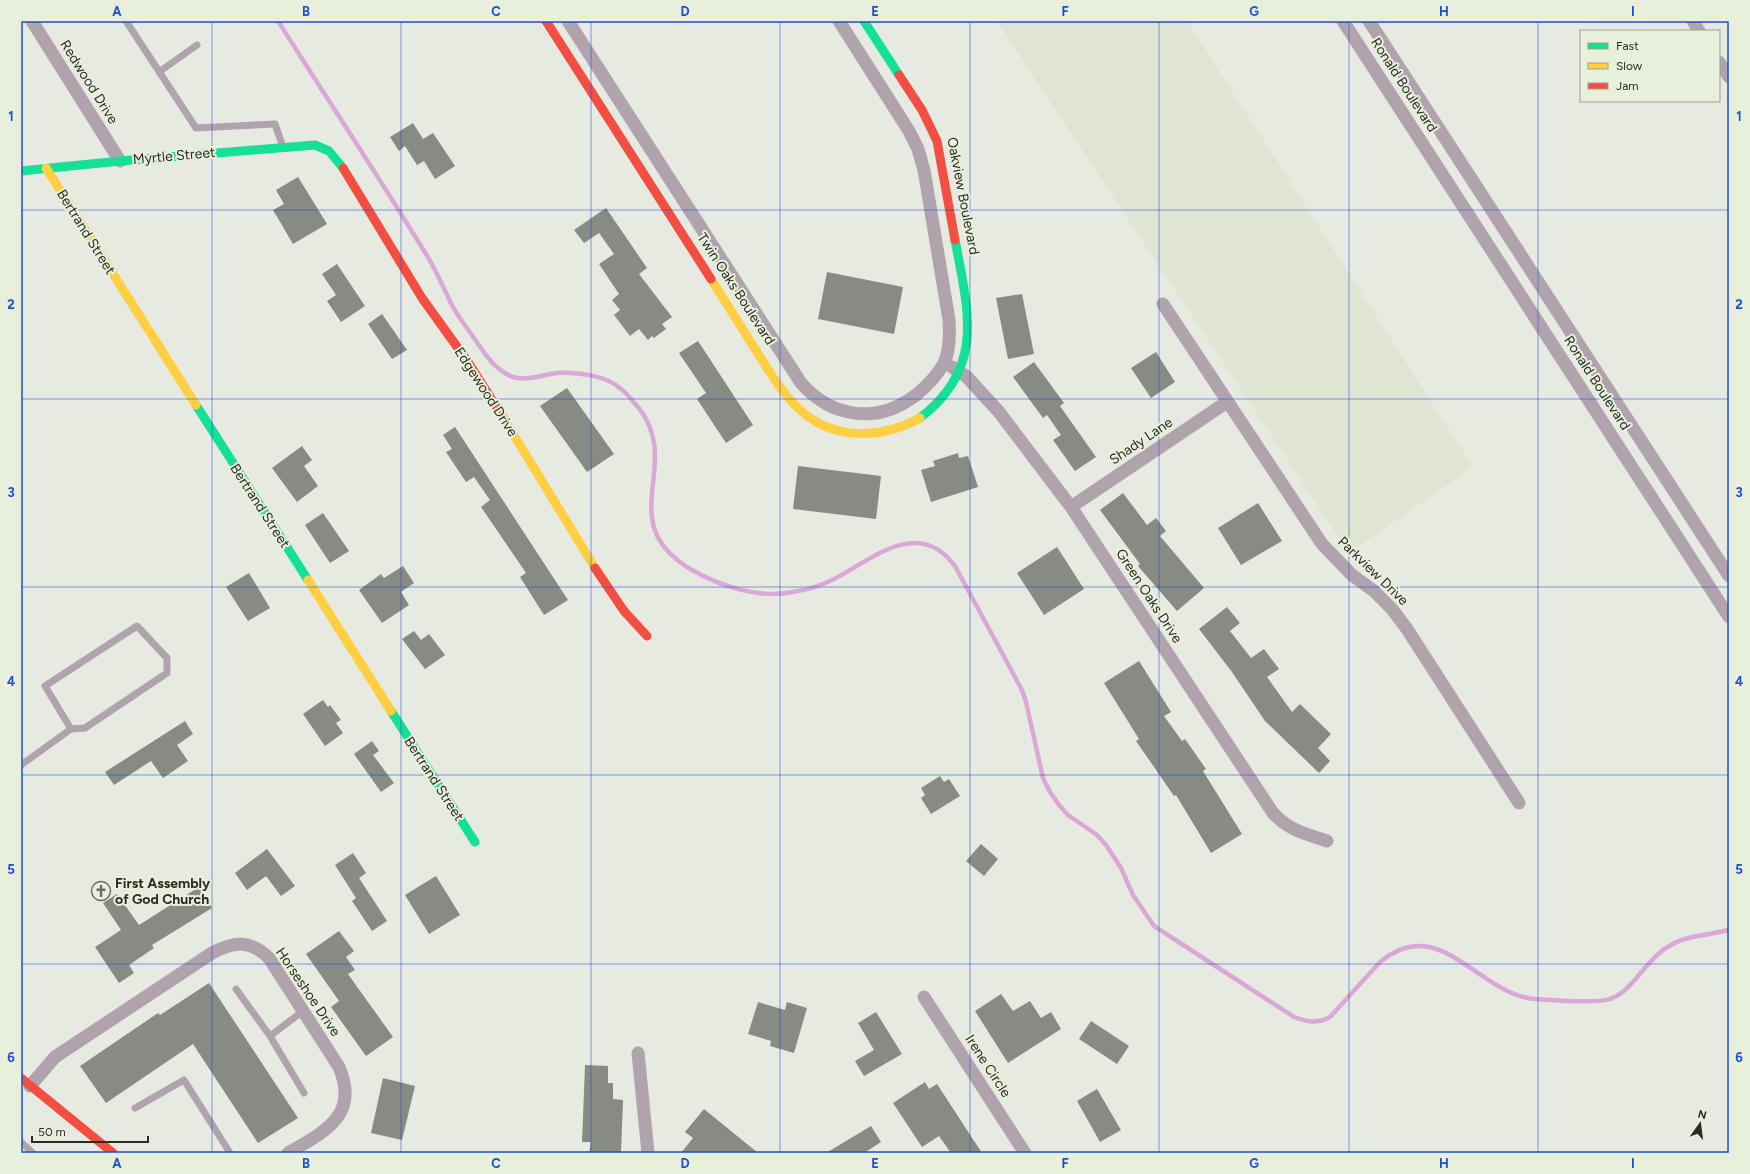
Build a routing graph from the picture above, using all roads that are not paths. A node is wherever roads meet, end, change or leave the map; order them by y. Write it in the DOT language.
graph roads {
  1 [pos="32,21"];
  2 [pos="126,21"];
  3 [pos="546,21"];
  4 [pos="568,21"];
  5 [pos="839,21"];
  6 [pos="864,21"];
  7 [pos="1344,21"];
  8 [pos="1369,21"];
  9 [pos="1693,21"];
  10 [pos="1698,30"];
  11 [pos="197,45"];
  12 [pos="1720,64"];
  13 [pos="159,72"];
  14 [pos="1729,77"];
  15 [pos="283,148"];
  16 [pos="326,148"];
  17 [pos="1456,155"];
  18 [pos="120,161"];
  19 [pos="1438,167"];
  20 [pos="46,168"];
  21 [pos="21,171"];
  22 [pos="1163,304"];
  23 [pos="1589,360"];
  24 [pos="944,362"];
  25 [pos="959,371"];
  26 [pos="1571,372"];
  27 [pos="1227,402"];
  28 [pos="1071,507"];
  29 [pos="1726,571"];
  30 [pos="1704,579"];
  31 [pos="1729,617"];
  32 [pos="647,636"];
  33 [pos="71,729"];
  34 [pos="21,765"];
  35 [pos="1519,803"];
  36 [pos="1327,841"];
  37 [pos="475,842"];
  38 [pos="236,989"];
  39 [pos="924,997"];
  40 [pos="303,1011"];
  41 [pos="270,1036"];
  42 [pos="638,1053"];
  43 [pos="26,1082"];
  44 [pos="304,1094"];
  45 [pos="135,1108"];
  46 [pos="21,1142"];
  47 [pos="33,1153"];
  48 [pos="113,1153"];
  49 [pos="230,1153"];
  50 [pos="288,1153"];
  51 [pos="648,1153"];
  52 [pos="1025,1153"];
  1 -- 18 [label="street, Redwood Drive"];
  2 -- 13 [label="lane"];
  3 -- 25 [label="street, Twin Oaks Boulevard"];
  4 -- 24 [label="street, Twin Oaks Boulevard"];
  5 -- 24 [label="street"];
  6 -- 25 [label="street, Oakview Boulevard"];
  7 -- 19 [label="street, Ronald Boulevard"];
  8 -- 17 [label="street, Ronald Boulevard"];
  9 -- 10 [label="street"];
  11 -- 13 [label="lane"];
  12 -- 14 [label="street"];
  13 -- 15 [label="lane"];
  15 -- 16 [label="street, Myrtle Street"];
  15 -- 18 [label="street, Myrtle Street"];
  16 -- 32 [label="street, Edgewood Drive"];
  17 -- 19 [label="street"];
  17 -- 23 [label="street, Ronald Boulevard"];
  18 -- 20 [label="street, Myrtle Street"];
  19 -- 26 [label="street, Ronald Boulevard"];
  20 -- 21 [label="street, Myrtle Street"];
  20 -- 37 [label="street, Bertrand Street"];
  22 -- 27 [label="street, Parkview Drive"];
  23 -- 26 [label="street"];
  23 -- 29 [label="street, Ronald Boulevard"];
  24 -- 25 [label="street, Green Oaks Drive"];
  25 -- 28 [label="street, Green Oaks Drive"];
  26 -- 30 [label="street, Ronald Boulevard"];
  27 -- 28 [label="street, Shady Lane"];
  27 -- 35 [label="street, Parkview Drive"];
  28 -- 36 [label="street, Green Oaks Drive"];
  29 -- 30 [label="street"];
  30 -- 31 [label="street, Ronald Boulevard"];
  33 -- 33 [label="lane"];
  33 -- 34 [label="lane"];
  38 -- 41 [label="lane"];
  39 -- 52 [label="street, Irene Circle"];
  40 -- 41 [label="lane"];
  40 -- 43 [label="street, Horseshoe Drive"];
  40 -- 50 [label="street, Horseshoe Drive"];
  41 -- 44 [label="lane"];
  42 -- 51 [label="street"];
  43 -- 48 [label="street"];
  45 -- 49 [label="lane"];
  46 -- 47 [label="lane"];
}
